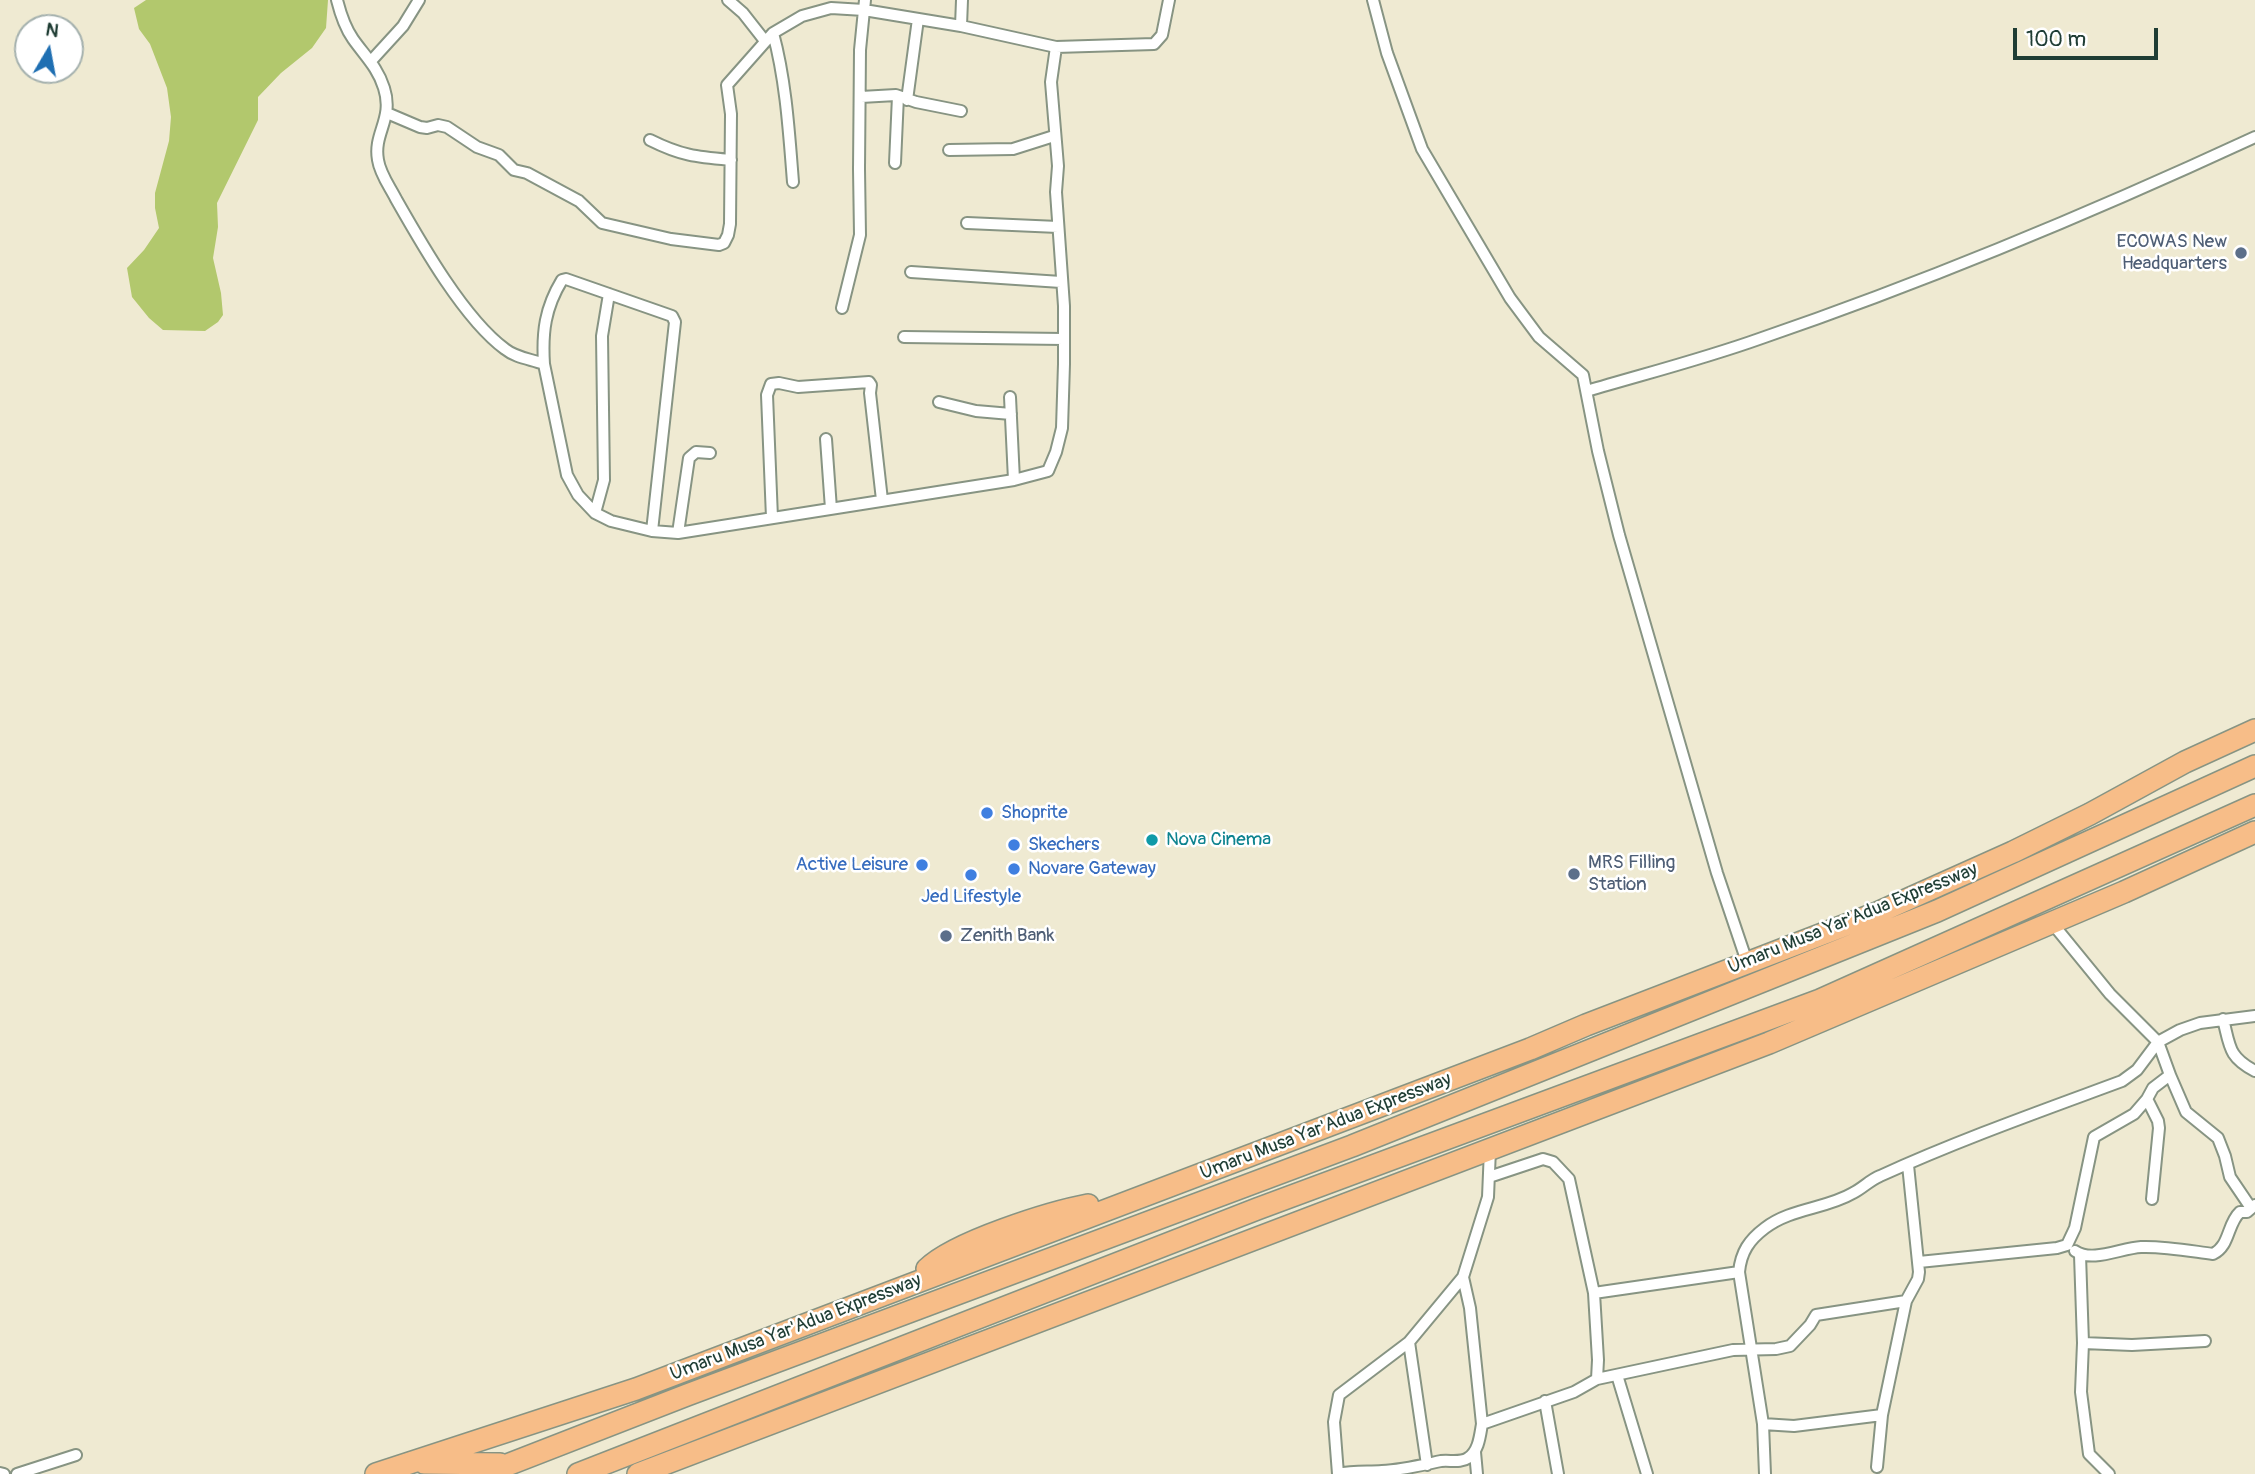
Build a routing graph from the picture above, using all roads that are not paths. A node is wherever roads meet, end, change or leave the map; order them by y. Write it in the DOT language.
graph roads {
  1 [pos="337,0"];
  2 [pos="419,0"];
  3 [pos="728,0"];
  4 [pos="962,0"];
  5 [pos="1168,0"];
  6 [pos="1373,0"];
  7 [pos="864,5"];
  8 [pos="918,19"];
  9 [pos="961,26"];
  10 [pos="769,37"];
  11 [pos="1056,47"];
  12 [pos="371,61"];
  13 [pos="861,97"];
  14 [pos="903,98"];
  15 [pos="961,111"];
  16 [pos="387,113"];
  17 [pos="1054,136"];
  18 [pos="2255,137"];
  19 [pos="650,140"];
  20 [pos="949,150"];
  21 [pos="731,160"];
  22 [pos="895,163"];
  23 [pos="793,182"];
  24 [pos="967,223"];
  25 [pos="1058,227"];
  26 [pos="911,272"];
  27 [pos="1061,282"];
  28 [pos="609,294"];
  29 [pos="842,308"];
  30 [pos="904,337"];
  31 [pos="1064,339"];
  32 [pos="544,364"];
  33 [pos="1587,391"];
  34 [pos="1010,397"];
  35 [pos="939,402"];
  36 [pos="1010,414"];
  37 [pos="826,439"];
  38 [pos="710,453"];
  39 [pos="1014,480"];
  40 [pos="882,500"];
  41 [pos="831,509"];
  42 [pos="596,513"];
  43 [pos="772,518"];
  44 [pos="652,531"];
  45 [pos="678,533"];
  46 [pos="2255,730"];
  47 [pos="2255,766"];
  48 [pos="2255,805"];
  49 [pos="2255,832"];
  50 [pos="2052,923"];
  51 [pos="1747,962"];
  52 [pos="2255,1016"];
  53 [pos="2223,1018"];
  54 [pos="1586,1025"];
  55 [pos="2158,1042"];
  56 [pos="2255,1071"];
  57 [pos="2170,1075"];
  58 [pos="1497,1088"];
  59 [pos="2147,1099"];
  60 [pos="1618,1101"];
  61 [pos="1493,1122"];
  62 [pos="1490,1149"];
  63 [pos="1338,1151"];
  64 [pos="1227,1165"];
  65 [pos="1908,1165"];
  66 [pos="1350,1174"];
  67 [pos="1489,1177"];
  68 [pos="2152,1199"];
  69 [pos="2252,1211"];
  70 [pos="1256,1238"];
  71 [pos="2067,1245"];
  72 [pos="2080,1255"];
  73 [pos="1919,1262"];
  74 [pos="1739,1272"];
  75 [pos="1463,1278"];
  76 [pos="1594,1293"];
  77 [pos="1906,1301"];
  78 [pos="779,1335"];
  79 [pos="2205,1341"];
  80 [pos="1409,1342"];
  81 [pos="2083,1343"];
  82 [pos="1750,1351"];
  83 [pos="1617,1375"];
  84 [pos="1597,1379"];
  85 [pos="687,1395"];
  86 [pos="1545,1401"];
  87 [pos="803,1411"];
  88 [pos="1882,1415"];
  89 [pos="1482,1424"];
  90 [pos="1763,1424"];
  91 [pos="693,1429"];
  92 [pos="1475,1452"];
  93 [pos="76,1455"];
  94 [pos="407,1463"];
  95 [pos="513,1464"];
  96 [pos="1427,1465"];
  97 [pos="1877,1467"];
  98 [pos="646,1473"];
  99 [pos="17,1474"];
  100 [pos="376,1474"];
  101 [pos="484,1474"];
  102 [pos="578,1474"];
  103 [pos="1338,1474"];
  104 [pos="1477,1474"];
  105 [pos="1558,1474"];
  106 [pos="1647,1474"];
  107 [pos="1765,1474"];
  108 [pos="2109,1474"];
  1 -- 12 [label="street"];
  2 -- 12 [label="street"];
  3 -- 10 [label="street"];
  4 -- 9 [label="street"];
  5 -- 11 [label="street"];
  6 -- 33 [label="street"];
  7 -- 8 [label="street"];
  7 -- 10 [label="street"];
  7 -- 13 [label="street"];
  8 -- 9 [label="street"];
  8 -- 14 [label="street"];
  9 -- 11 [label="street"];
  10 -- 21 [label="street"];
  10 -- 23 [label="street"];
  11 -- 17 [label="street"];
  12 -- 16 [label="street"];
  13 -- 14 [label="street"];
  13 -- 29 [label="street"];
  14 -- 15 [label="street"];
  14 -- 22 [label="street"];
  16 -- 21 [label="street"];
  16 -- 32 [label="street"];
  17 -- 20 [label="street"];
  17 -- 25 [label="street"];
  18 -- 33 [label="street"];
  19 -- 21 [label="street"];
  24 -- 25 [label="street"];
  25 -- 27 [label="street"];
  26 -- 27 [label="street"];
  27 -- 31 [label="street"];
  28 -- 32 [label="street"];
  28 -- 42 [label="street"];
  28 -- 44 [label="street"];
  30 -- 31 [label="street"];
  31 -- 39 [label="street"];
  32 -- 42 [label="street"];
  33 -- 51 [label="street"];
  34 -- 36 [label="street"];
  35 -- 36 [label="street"];
  36 -- 39 [label="street"];
  37 -- 41 [label="street"];
  38 -- 45 [label="street"];
  39 -- 40 [label="street"];
  40 -- 41 [label="street"];
  40 -- 43 [label="street"];
  41 -- 43 [label="street"];
  42 -- 44 [label="street"];
  43 -- 45 [label="street"];
  44 -- 45 [label="street"];
  46 -- 51 [label="highway, Umaru Musa Yar'Adua Expressway"];
  47 -- 58 [label="highway, Umaru Musa Yar'Adua Expressway"];
  48 -- 61 [label="highway"];
  49 -- 50 [label="highway"];
  50 -- 55 [label="street"];
  50 -- 60 [label="highway"];
  51 -- 54 [label="highway, Umaru Musa Yar'Adua Expressway"];
  52 -- 53 [label="street"];
  53 -- 55 [label="street"];
  53 -- 56 [label="street"];
  54 -- 58 [label="highway"];
  54 -- 64 [label="highway, Umaru Musa Yar'Adua Expressway"];
  55 -- 57 [label="street"];
  55 -- 65 [label="street"];
  57 -- 59 [label="street"];
  57 -- 69 [label="street"];
  58 -- 63 [label="highway, Umaru Musa Yar'Adua Expressway"];
  59 -- 68 [label="street"];
  59 -- 71 [label="street"];
  60 -- 61 [label="highway"];
  60 -- 62 [label="highway"];
  61 -- 66 [label="highway"];
  62 -- 67 [label="street"];
  62 -- 70 [label="highway"];
  63 -- 64 [label="highway"];
  63 -- 85 [label="highway, Umaru Musa Yar'Adua Expressway"];
  64 -- 78 [label="highway, Umaru Musa Yar'Adua Expressway"];
  65 -- 73 [label="street"];
  65 -- 74 [label="street"];
  66 -- 70 [label="highway"];
  66 -- 91 [label="highway"];
  67 -- 75 [label="street"];
  67 -- 76 [label="street"];
  69 -- 72 [label="street"];
  70 -- 87 [label="highway"];
  71 -- 72 [label="street"];
  71 -- 73 [label="street"];
  72 -- 81 [label="street"];
  73 -- 77 [label="street"];
  74 -- 76 [label="street"];
  74 -- 82 [label="street"];
  75 -- 80 [label="street"];
  75 -- 89 [label="street"];
  76 -- 84 [label="street"];
  77 -- 82 [label="street"];
  77 -- 88 [label="street"];
  78 -- 85 [label="highway"];
  78 -- 94 [label="highway, Umaru Musa Yar'Adua Expressway"];
  79 -- 81 [label="street"];
  80 -- 96 [label="street"];
  80 -- 103 [label="street"];
  81 -- 108 [label="street"];
  82 -- 83 [label="street"];
  82 -- 90 [label="street"];
  83 -- 84 [label="street"];
  83 -- 106 [label="street"];
  84 -- 86 [label="street"];
  85 -- 95 [label="highway, Umaru Musa Yar'Adua Expressway"];
  86 -- 89 [label="street"];
  86 -- 105 [label="street"];
  87 -- 91 [label="highway"];
  87 -- 98 [label="highway"];
  88 -- 90 [label="street"];
  88 -- 97 [label="street"];
  89 -- 92 [label="street"];
  90 -- 107 [label="street"];
  91 -- 102 [label="highway"];
  92 -- 96 [label="street"];
  92 -- 104 [label="street"];
  93 -- 99 [label="street"];
  94 -- 95 [label="highway"];
  94 -- 100 [label="highway, Umaru Musa Yar'Adua Expressway"];
  95 -- 101 [label="highway, Umaru Musa Yar'Adua Expressway"];
  96 -- 103 [label="street"];
}
